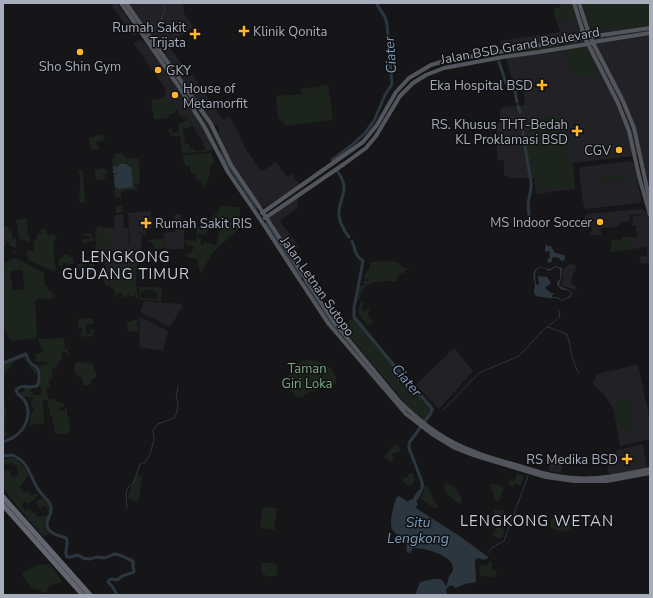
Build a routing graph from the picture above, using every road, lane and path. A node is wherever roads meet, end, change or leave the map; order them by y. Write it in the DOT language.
graph roads {
  1 [pos="121,3"];
  2 [pos="126,3"];
  3 [pos="574,3"];
  4 [pos="579,3"];
  5 [pos="650,28"];
  6 [pos="582,30"];
  7 [pos="650,34"];
  8 [pos="590,37"];
  9 [pos="585,38"];
  10 [pos="604,39"];
  11 [pos="572,40"];
  12 [pos="593,42"];
  13 [pos="588,44"];
  14 [pos="574,46"];
  15 [pos="599,56"];
  16 [pos="623,101"];
  17 [pos="618,103"];
  18 [pos="361,144"];
  19 [pos="366,148"];
  20 [pos="320,172"];
  21 [pos="324,178"];
  22 [pos="293,191"];
  23 [pos="294,197"];
  24 [pos="650,202"];
  25 [pos="260,208"];
  26 [pos="255,210"];
  27 [pos="263,212"];
  28 [pos="258,215"];
  29 [pos="650,215"];
  30 [pos="266,217"];
  31 [pos="262,222"];
  32 [pos="268,222"];
  33 [pos="304,278"];
  34 [pos="300,281"];
  35 [pos="391,394"];
  36 [pos="424,427"];
  37 [pos="650,469"];
  38 [pos="650,473"];
  39 [pos="3,497"];
  40 [pos="3,505"];
  41 [pos="68,575"];
  42 [pos="83,595"];
  43 [pos="90,595"];
  1 -- 26 [label="main road, Jalan Letnan Sutopo"];
  2 -- 25 [label="main road, Jalan Letnan Sutopo"];
  3 -- 6 [label="main road"];
  4 -- 8 [label="main road"];
  5 -- 10 [label="main road, Jalan BSD Grand Boulevard"];
  6 -- 9 [label="main road"];
  6 -- 11 [label="main road, Jalan BSD Grand Boulevard"];
  7 -- 10 [label="main road, Jalan BSD Grand Boulevard"];
  8 -- 9 [label="main road, Jalan BSD Grand Boulevard"];
  8 -- 10 [label="main road, Jalan BSD Grand Boulevard"];
  8 -- 12 [label="main road"];
  9 -- 13 [label="main road"];
  10 -- 12 [label="main road, Jalan BSD Grand Boulevard"];
  10 -- 15 [label="main road"];
  11 -- 14 [label="main road"];
  11 -- 18 [label="main road, Jalan BSD Grand Boulevard"];
  12 -- 13 [label="main road, Jalan BSD Grand Boulevard"];
  12 -- 15 [label="main road"];
  13 -- 14 [label="main road, Jalan BSD Grand Boulevard"];
  13 -- 17 [label="main road"];
  14 -- 19 [label="main road, Jalan BSD Grand Boulevard"];
  15 -- 16 [label="main road"];
  16 -- 17 [label="main road"];
  16 -- 24 [label="main road"];
  17 -- 29 [label="main road"];
  18 -- 19 [label="main road"];
  18 -- 20 [label="main road, Jalan BSD Grand Boulevard"];
  19 -- 21 [label="main road, Jalan BSD Grand Boulevard"];
  20 -- 21 [label="main road"];
  20 -- 22 [label="main road, Jalan BSD Grand Boulevard"];
  21 -- 23 [label="main road, Jalan BSD Grand Boulevard"];
  22 -- 23 [label="main road"];
  22 -- 27 [label="main road, Jalan BSD Grand Boulevard"];
  23 -- 30 [label="main road, Jalan BSD Grand Boulevard"];
  25 -- 26 [label="main road"];
  25 -- 27 [label="main road, Jalan Letnan Sutopo"];
  26 -- 28 [label="main road, Jalan Letnan Sutopo"];
  27 -- 28 [label="main road, Jalan BSD Grand Boulevard"];
  27 -- 30 [label="main road, Jalan Letnan Sutopo"];
  28 -- 31 [label="main road, Jalan Letnan Sutopo"];
  30 -- 31 [label="main road, Jalan BSD Grand Boulevard"];
  30 -- 32 [label="main road, Jalan Letnan Sutopo"];
  31 -- 32 [label="main road"];
  31 -- 34 [label="main road, Jalan Letnan Sutopo"];
  32 -- 33 [label="main road, Jalan Letnan Sutopo"];
  33 -- 34 [label="main road"];
  33 -- 35 [label="main road, Jalan Letnan Sutopo"];
  34 -- 35 [label="main road, Jalan Letnan Sutopo"];
  35 -- 36 [label="main road, Jalan Letnan Sutopo"];
  36 -- 37 [label="main road, Jalan Letnan Sutopo"];
  36 -- 38 [label="main road, Jalan Letnan Sutopo"];
  39 -- 41 [label="highway"];
  40 -- 41 [label="highway"];
  41 -- 42 [label="highway"];
  41 -- 43 [label="highway"];
}
